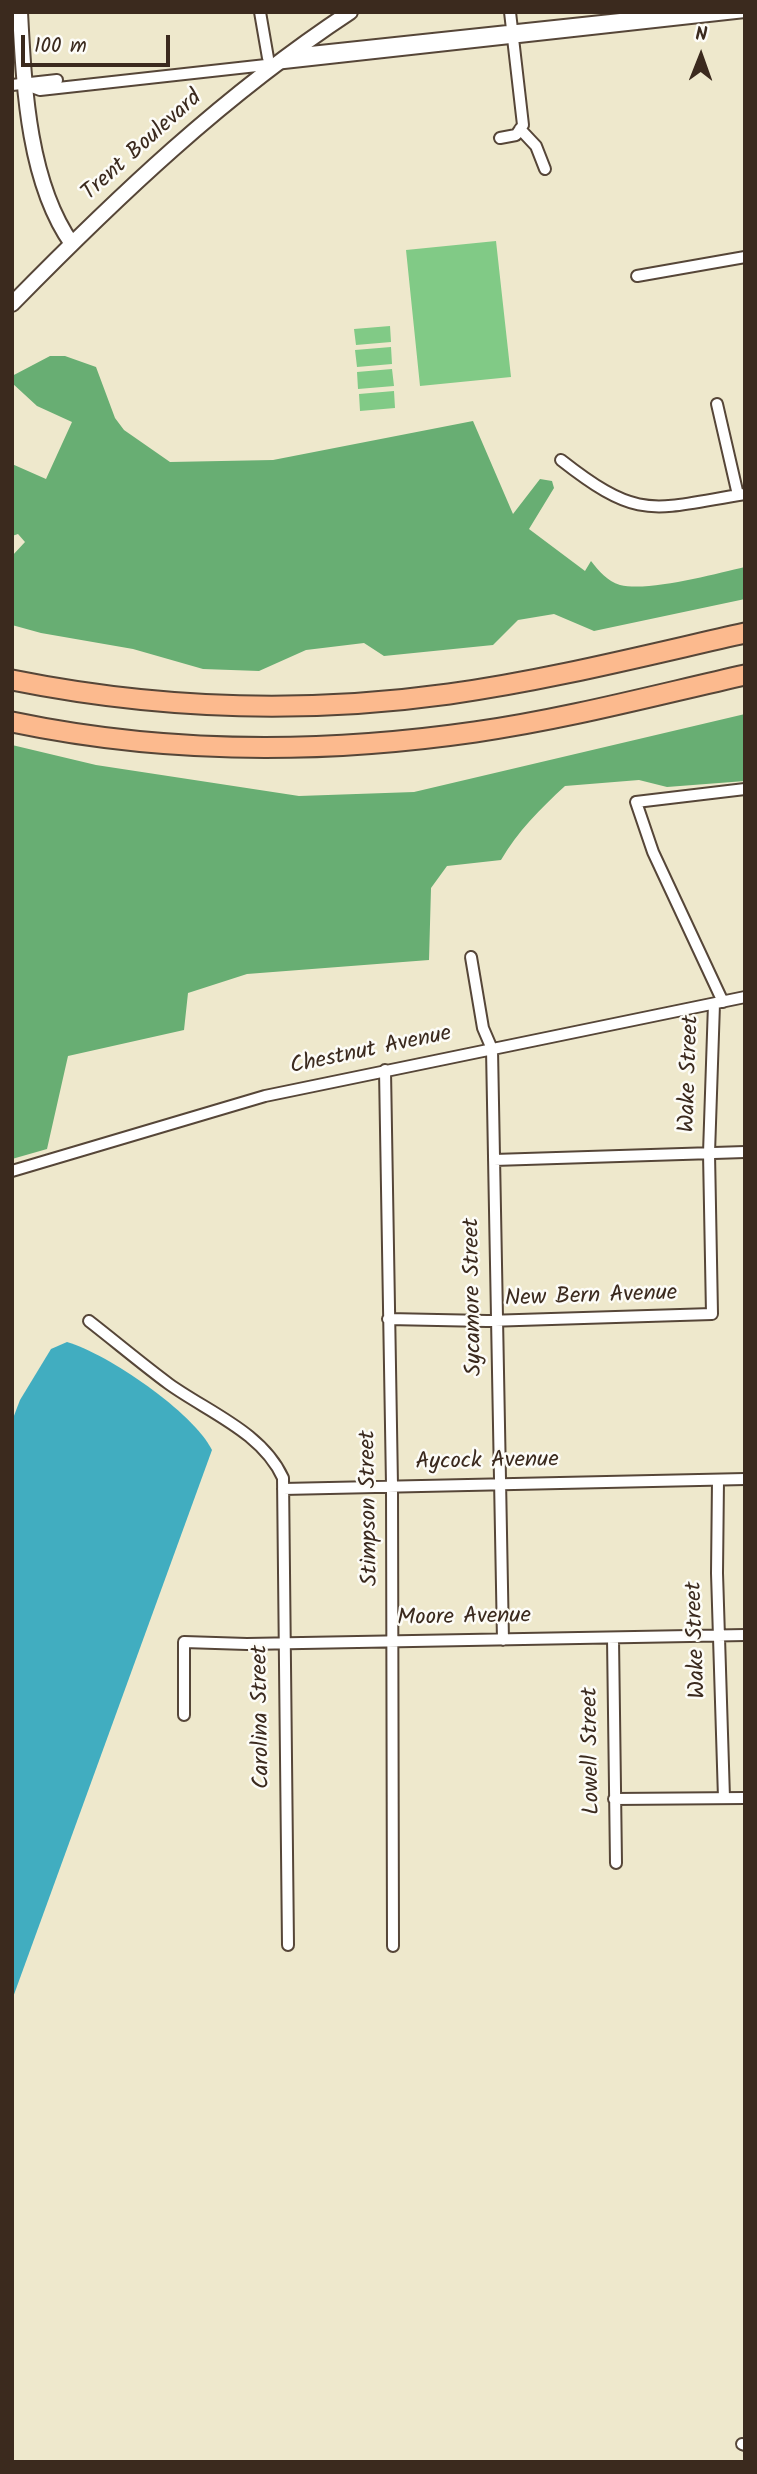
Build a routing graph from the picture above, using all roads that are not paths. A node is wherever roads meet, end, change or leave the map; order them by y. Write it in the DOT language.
graph roads {
  1 [pos="20,12"];
  2 [pos="260,12"];
  3 [pos="350,12"];
  4 [pos="510,12"];
  5 [pos="686,12"];
  6 [pos="745,12"];
  7 [pos="512,36"];
  8 [pos="280,58"];
  9 [pos="18,85"];
  10 [pos="520,129"];
  11 [pos="500,138"];
  12 [pos="545,169"];
  13 [pos="72,244"];
  14 [pos="745,257"];
  15 [pos="638,276"];
  16 [pos="12,304"];
  17 [pos="717,404"];
  18 [pos="561,460"];
  19 [pos="741,495"];
  20 [pos="745,634"];
  21 [pos="745,675"];
  22 [pos="12,680"];
  23 [pos="12,722"];
  24 [pos="745,789"];
  25 [pos="471,957"];
  26 [pos="745,997"];
  27 [pos="718,1003"];
  28 [pos="492,1049"];
  29 [pos="385,1070"];
  30 [pos="745,1152"];
  31 [pos="709,1153"];
  32 [pos="494,1160"];
  33 [pos="12,1171"];
  34 [pos="712,1314"];
  35 [pos="388,1319"];
  36 [pos="89,1321"];
  37 [pos="497,1321"];
  38 [pos="745,1479"];
  39 [pos="718,1480"];
  40 [pos="500,1484"];
  41 [pos="392,1485"];
  42 [pos="283,1489"];
  43 [pos="745,1635"];
  44 [pos="719,1636"];
  45 [pos="613,1638"];
  46 [pos="503,1640"];
  47 [pos="393,1642"];
  48 [pos="283,1643"];
  49 [pos="184,1715"];
  50 [pos="724,1798"];
  51 [pos="745,1798"];
  52 [pos="614,1799"];
  53 [pos="616,1863"];
  54 [pos="288,1945"];
  55 [pos="393,1946"];
  1 -- 9 [label="street"];
  2 -- 8 [label="street"];
  3 -- 8 [label="street, Trent Boulevard"];
  4 -- 7 [label="street"];
  5 -- 7 [label="street"];
  6 -- 7 [label="street"];
  7 -- 8 [label="street"];
  7 -- 10 [label="street"];
  8 -- 9 [label="street"];
  8 -- 13 [label="street, Trent Boulevard"];
  9 -- 13 [label="street"];
  10 -- 11 [label="street"];
  10 -- 12 [label="street"];
  13 -- 16 [label="street, Trent Boulevard"];
  14 -- 15 [label="street"];
  17 -- 19 [label="street"];
  18 -- 19 [label="street"];
  20 -- 22 [label="highway"];
  21 -- 23 [label="highway"];
  24 -- 27 [label="street, Wake Street"];
  25 -- 28 [label="street, Sycamore Street"];
  26 -- 27 [label="street, Chestnut Avenue"];
  27 -- 28 [label="street, Chestnut Avenue"];
  27 -- 31 [label="street, Wake Street"];
  28 -- 29 [label="street, Chestnut Avenue"];
  28 -- 32 [label="street, Sycamore Street"];
  29 -- 33 [label="street, Chestnut Avenue"];
  29 -- 35 [label="street, Stimpson Street"];
  30 -- 31 [label="street"];
  31 -- 32 [label="street"];
  31 -- 34 [label="street, Wake Street"];
  32 -- 37 [label="street, Sycamore Street"];
  34 -- 37 [label="street, New Bern Avenue"];
  35 -- 37 [label="street, New Bern Avenue"];
  35 -- 41 [label="street, Stimpson Street"];
  36 -- 42 [label="street"];
  37 -- 40 [label="street, Sycamore Street"];
  38 -- 39 [label="street, Aycock Avenue"];
  39 -- 40 [label="street, Aycock Avenue"];
  39 -- 44 [label="street, Wake Street"];
  40 -- 41 [label="street, Aycock Avenue"];
  40 -- 46 [label="street, Sycamore Street"];
  41 -- 42 [label="street, Aycock Avenue"];
  41 -- 47 [label="street, Stimpson Street"];
  42 -- 48 [label="street, Carolina Street"];
  43 -- 44 [label="street, Moore Avenue"];
  44 -- 45 [label="street, Moore Avenue"];
  44 -- 50 [label="street, Wake Street"];
  45 -- 46 [label="street, Moore Avenue"];
  45 -- 52 [label="street, Lowell Street"];
  46 -- 47 [label="street, Moore Avenue"];
  47 -- 48 [label="street, Moore Avenue"];
  47 -- 55 [label="street, Stimpson Street"];
  48 -- 49 [label="street, Moore Avenue"];
  48 -- 54 [label="street, Carolina Street"];
  50 -- 51 [label="street"];
  50 -- 52 [label="street"];
  52 -- 53 [label="street, Lowell Street"];
}
